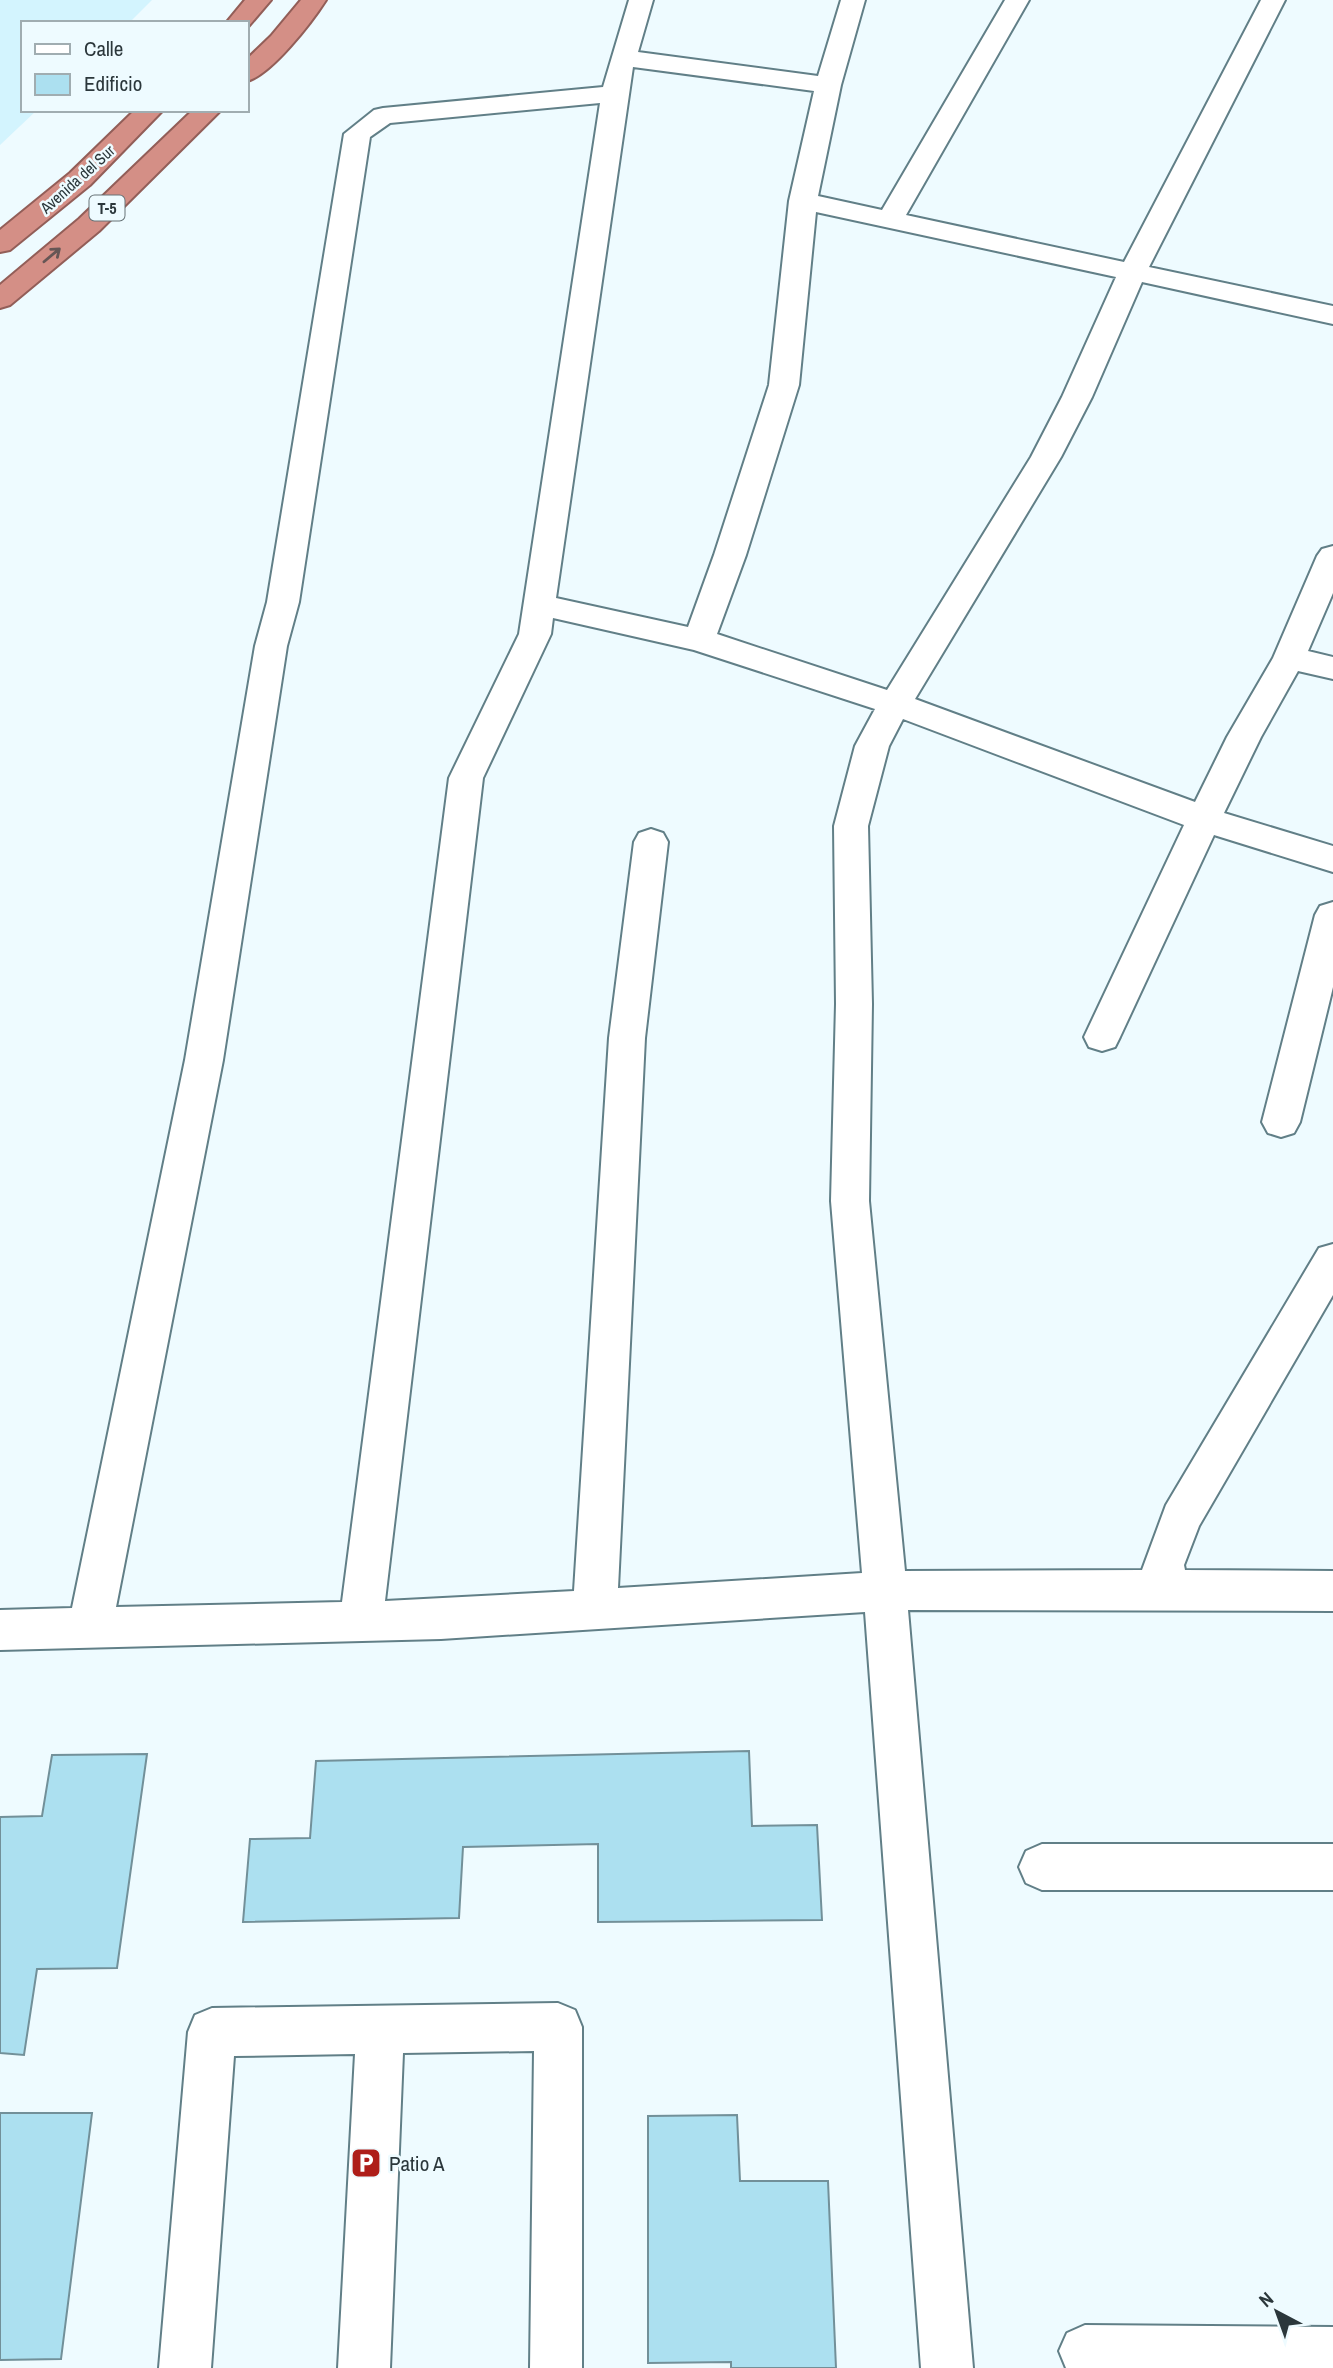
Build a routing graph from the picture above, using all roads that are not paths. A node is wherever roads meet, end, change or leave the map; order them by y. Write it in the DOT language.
graph roads {
  1 [pos="259,0"];
  2 [pos="314,0"];
  3 [pos="328,0"];
  4 [pos="642,0"];
  5 [pos="853,0"];
  6 [pos="1017,0"];
  7 [pos="1273,0"];
  8 [pos="240,21"];
  9 [pos="280,41"];
  10 [pos="624,58"];
  11 [pos="248,72"];
  12 [pos="828,85"];
  13 [pos="616,94"];
  14 [pos="148,112"];
  15 [pos="206,112"];
  16 [pos="803,201"];
  17 [pos="890,219"];
  18 [pos="0,244"];
  19 [pos="1133,271"];
  20 [pos="0,299"];
  21 [pos="1333,315"];
  22 [pos="1333,555"];
  23 [pos="541,605"];
  24 [pos="699,640"];
  25 [pos="1289,658"];
  26 [pos="1333,668"];
  27 [pos="895,704"];
  28 [pos="1204,819"];
  29 [pos="651,842"];
  30 [pos="1333,859"];
  31 [pos="1333,915"];
  32 [pos="1102,1037"];
  33 [pos="1281,1122"];
  34 [pos="1333,1260"];
  35 [pos="1164,1588"];
  36 [pos="885,1591"];
  37 [pos="1333,1591"];
  38 [pos="595,1610"];
  39 [pos="361,1621"];
  40 [pos="90,1628"];
  41 [pos="0,1630"];
  42 [pos="1042,1867"];
  43 [pos="1333,1867"];
  44 [pos="380,2029"];
  45 [pos="1086,2351"];
  46 [pos="1333,2353"];
  47 [pos="185,2368"];
  48 [pos="364,2368"];
  49 [pos="555,2368"];
  50 [pos="947,2368"];
  1 -- 8 [label="highway"];
  2 -- 9 [label="highway"];
  3 -- 9 [label="highway"];
  4 -- 10 [label="street"];
  5 -- 12 [label="street"];
  6 -- 17 [label="street"];
  7 -- 19 [label="street"];
  9 -- 11 [label="highway"];
  10 -- 12 [label="street"];
  10 -- 13 [label="street"];
  12 -- 16 [label="street"];
  13 -- 23 [label="street"];
  13 -- 40 [label="street"];
  14 -- 18 [label="highway, Avenida del Sur / T-5"];
  20 -- 15 [label="highway, T-5, one-way"];
  16 -- 17 [label="street"];
  16 -- 24 [label="street"];
  17 -- 19 [label="street"];
  19 -- 21 [label="street"];
  19 -- 27 [label="street"];
  22 -- 25 [label="street"];
  23 -- 24 [label="street"];
  23 -- 39 [label="street"];
  24 -- 27 [label="street"];
  25 -- 26 [label="street"];
  25 -- 28 [label="street"];
  27 -- 28 [label="street"];
  27 -- 36 [label="street"];
  28 -- 30 [label="street"];
  28 -- 32 [label="street"];
  29 -- 38 [label="street"];
  31 -- 33 [label="street"];
  34 -- 35 [label="street"];
  35 -- 36 [label="street"];
  35 -- 37 [label="street"];
  36 -- 38 [label="street"];
  36 -- 50 [label="street"];
  38 -- 39 [label="street"];
  39 -- 40 [label="street"];
  40 -- 41 [label="street"];
  42 -- 43 [label="street"];
  44 -- 47 [label="street"];
  44 -- 48 [label="street"];
  44 -- 49 [label="street"];
  45 -- 46 [label="street"];
}
